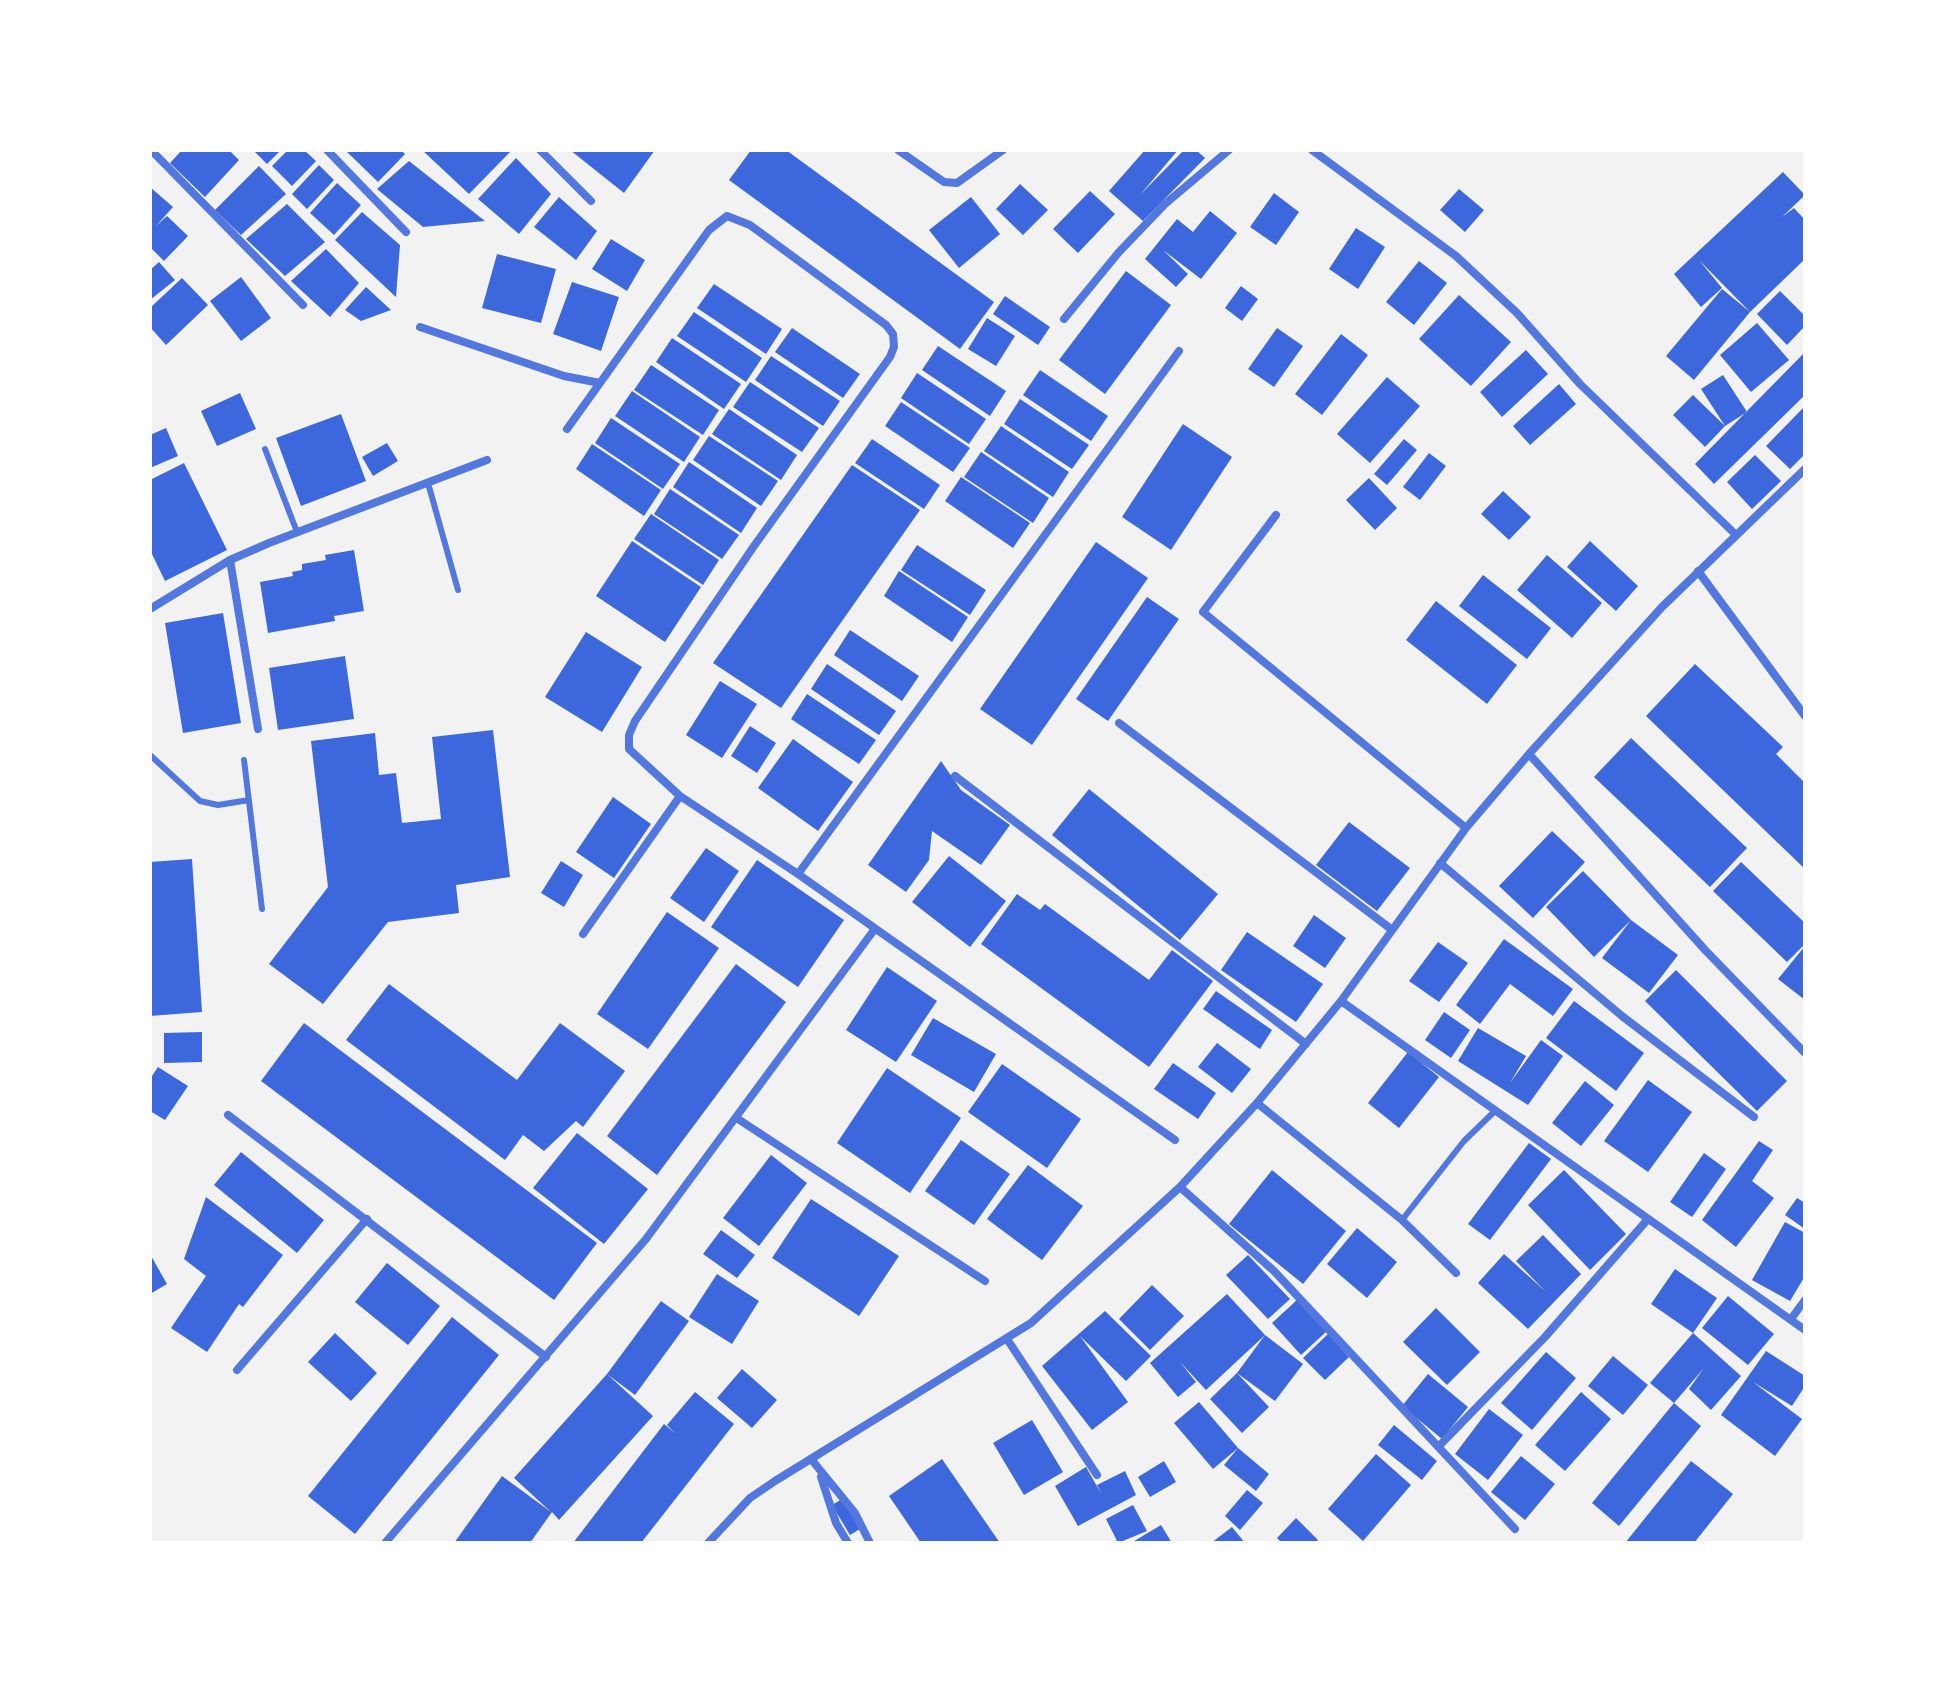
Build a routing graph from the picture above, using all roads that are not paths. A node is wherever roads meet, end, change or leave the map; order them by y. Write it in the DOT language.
graph roads {
  1 [pos="151,150"];
  2 [pos="327,150"];
  3 [pos="540,150"];
  4 [pos="898,150"];
  5 [pos="1003,150"];
  6 [pos="1229,150"];
  7 [pos="1312,150"];
  8 [pos="591,201"];
  9 [pos="406,232"];
  10 [pos="303,305"];
  11 [pos="1064,319"];
  12 [pos="420,327"];
  13 [pos="1179,351"];
  14 [pos="600,383"];
  15 [pos="567,429"];
  16 [pos="265,449"];
  17 [pos="487,460"];
  18 [pos="1805,469"];
  19 [pos="428,483"];
  20 [pos="1276,515"];
  21 [pos="297,532"];
  22 [pos="1734,533"];
  23 [pos="230,560"];
  24 [pos="1698,571"];
  25 [pos="458,590"];
  26 [pos="150,609"];
  27 [pos="1805,716"];
  28 [pos="1119,723"];
  29 [pos="258,729"];
  30 [pos="1529,754"];
  31 [pos="150,755"];
  32 [pos="244,760"];
  33 [pos="955,776"];
  34 [pos="680,796"];
  35 [pos="249,800"];
  36 [pos="1466,828"];
  37 [pos="1440,863"];
  38 [pos="798,874"];
  39 [pos="262,909"];
  40 [pos="1391,929"];
  41 [pos="874,930"];
  42 [pos="583,934"];
  43 [pos="1341,1001"];
  44 [pos="1306,1044"];
  45 [pos="1805,1053"];
  46 [pos="1257,1103"];
  47 [pos="1496,1110"];
  48 [pos="228,1115"];
  49 [pos="1754,1117"];
  50 [pos="738,1119"];
  51 [pos="1175,1140"];
  52 [pos="1180,1187"];
  53 [pos="367,1219"];
  54 [pos="1648,1219"];
  55 [pos="1402,1220"];
  56 [pos="1456,1273"];
  57 [pos="985,1281"];
  58 [pos="1805,1300"];
  59 [pos="1791,1319"];
  60 [pos="1805,1330"];
  61 [pos="1007,1339"];
  62 [pos="546,1357"];
  63 [pos="237,1370"];
  64 [pos="1440,1445"];
  65 [pos="811,1459"];
  66 [pos="820,1473"];
  67 [pos="1097,1475"];
  68 [pos="1515,1529"];
  69 [pos="385,1543"];
  70 [pos="708,1543"];
  71 [pos="848,1543"];
  72 [pos="870,1543"];
  1 -- 10 [label="street"];
  2 -- 9 [label="street"];
  3 -- 8 [label="street"];
  4 -- 5 [label="street"];
  6 -- 11 [label="street"];
  7 -- 22 [label="street"];
  12 -- 14 [label="street"];
  13 -- 38 [label="street"];
  14 -- 15 [label="street"];
  14 -- 34 [label="street"];
  16 -- 21 [label="lane"];
  17 -- 19 [label="street"];
  18 -- 22 [label="street"];
  19 -- 21 [label="street"];
  19 -- 25 [label="lane"];
  20 -- 36 [label="street"];
  21 -- 23 [label="street"];
  22 -- 24 [label="street"];
  23 -- 26 [label="street"];
  23 -- 29 [label="street"];
  24 -- 27 [label="street"];
  24 -- 30 [label="street"];
  28 -- 40 [label="street"];
  30 -- 36 [label="street"];
  30 -- 45 [label="street"];
  31 -- 35 [label="lane"];
  32 -- 35 [label="lane"];
  33 -- 44 [label="street"];
  34 -- 38 [label="street"];
  34 -- 42 [label="street"];
  35 -- 39 [label="lane"];
  36 -- 37 [label="street"];
  37 -- 40 [label="street"];
  37 -- 49 [label="street"];
  38 -- 41 [label="street"];
  40 -- 43 [label="street"];
  41 -- 50 [label="street"];
  41 -- 51 [label="street"];
  43 -- 44 [label="street"];
  43 -- 47 [label="street"];
  44 -- 46 [label="street"];
  46 -- 52 [label="street"];
  46 -- 55 [label="street"];
  47 -- 54 [label="street"];
  47 -- 55 [label="lane"];
  48 -- 53 [label="street"];
  50 -- 57 [label="street"];
  50 -- 62 [label="street"];
  52 -- 61 [label="street"];
  52 -- 64 [label="street"];
  53 -- 62 [label="street"];
  53 -- 63 [label="street"];
  54 -- 59 [label="street"];
  54 -- 64 [label="street"];
  55 -- 56 [label="street"];
  58 -- 59 [label="street"];
  59 -- 60 [label="street"];
  61 -- 65 [label="street"];
  61 -- 67 [label="street"];
  62 -- 69 [label="street"];
  64 -- 68 [label="street"];
  65 -- 66 [label="street"];
  65 -- 70 [label="street"];
  66 -- 71 [label="street"];
  66 -- 72 [label="street"];
}
